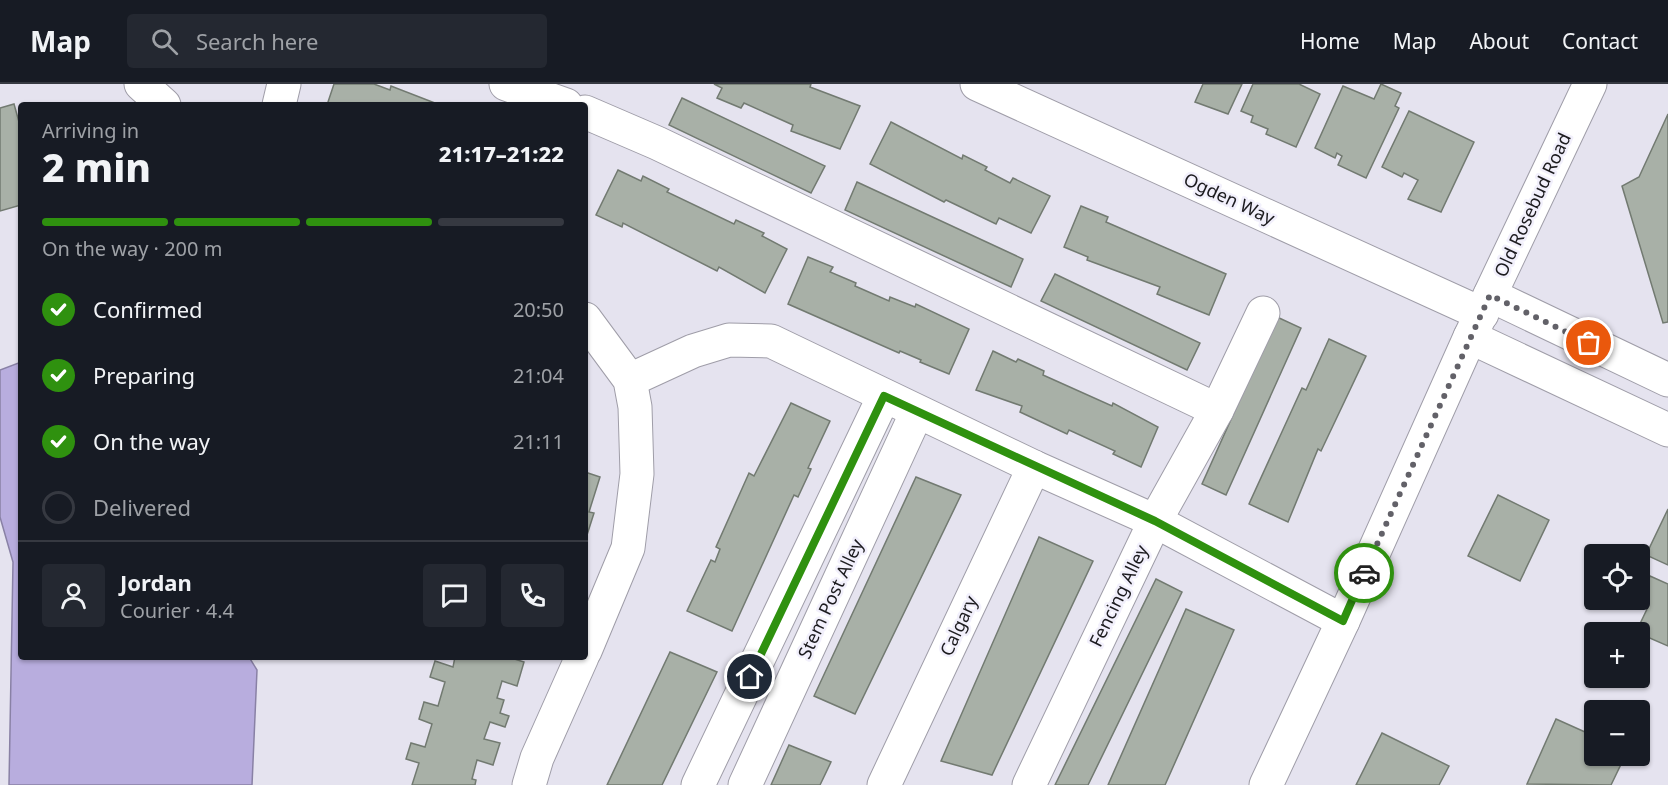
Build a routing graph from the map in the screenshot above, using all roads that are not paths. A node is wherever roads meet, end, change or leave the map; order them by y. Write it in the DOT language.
graph roads {
  1 [pos="141,84"];
  2 [pos="284,84"];
  3 [pos="506,84"];
  4 [pos="977,84"];
  5 [pos="1590,84"];
  6 [pos="161,102"];
  7 [pos="280,102"];
  8 [pos="557,102"];
  9 [pos="588,113"];
  10 [pos="1263,313"];
  11 [pos="1481,316"];
  12 [pos="588,323"];
  13 [pos="630,380"];
  14 [pos="1668,380"];
  15 [pos="884,396"];
  16 [pos="1217,410"];
  17 [pos="917,412"];
  18 [pos="1668,430"];
  19 [pos="1034,467"];
  20 [pos="1155,521"];
  21 [pos="1343,621"];
  22 [pos="588,644"];
  23 [pos="581,660"];
  24 [pos="529,785"];
  25 [pos="698,785"];
  26 [pos="745,785"];
  27 [pos="884,785"];
  28 [pos="1029,785"];
  29 [pos="1266,785"];
  1 -- 6 [label="street"];
  2 -- 7 [label="street"];
  3 -- 8 [label="street"];
  4 -- 11 [label="street, Ogden Way"];
  5 -- 11 [label="street, Old Rosebud Road"];
  9 -- 16 [label="street"];
  10 -- 16 [label="street, Fencing Alley"];
  11 -- 14 [label="street"];
  11 -- 18 [label="street"];
  11 -- 21 [label="street, Old Rosebud Road"];
  12 -- 13 [label="street"];
  13 -- 15 [label="street"];
  13 -- 22 [label="street"];
  15 -- 17 [label="street"];
  15 -- 25 [label="street"];
  16 -- 20 [label="street, Fencing Alley"];
  17 -- 19 [label="street"];
  17 -- 26 [label="street, Stem Post Alley"];
  19 -- 20 [label="street"];
  19 -- 27 [label="street, Calgary"];
  20 -- 21 [label="street"];
  20 -- 28 [label="street, Fencing Alley"];
  21 -- 29 [label="street, Old Rosebud Road"];
  23 -- 24 [label="street"];
}
